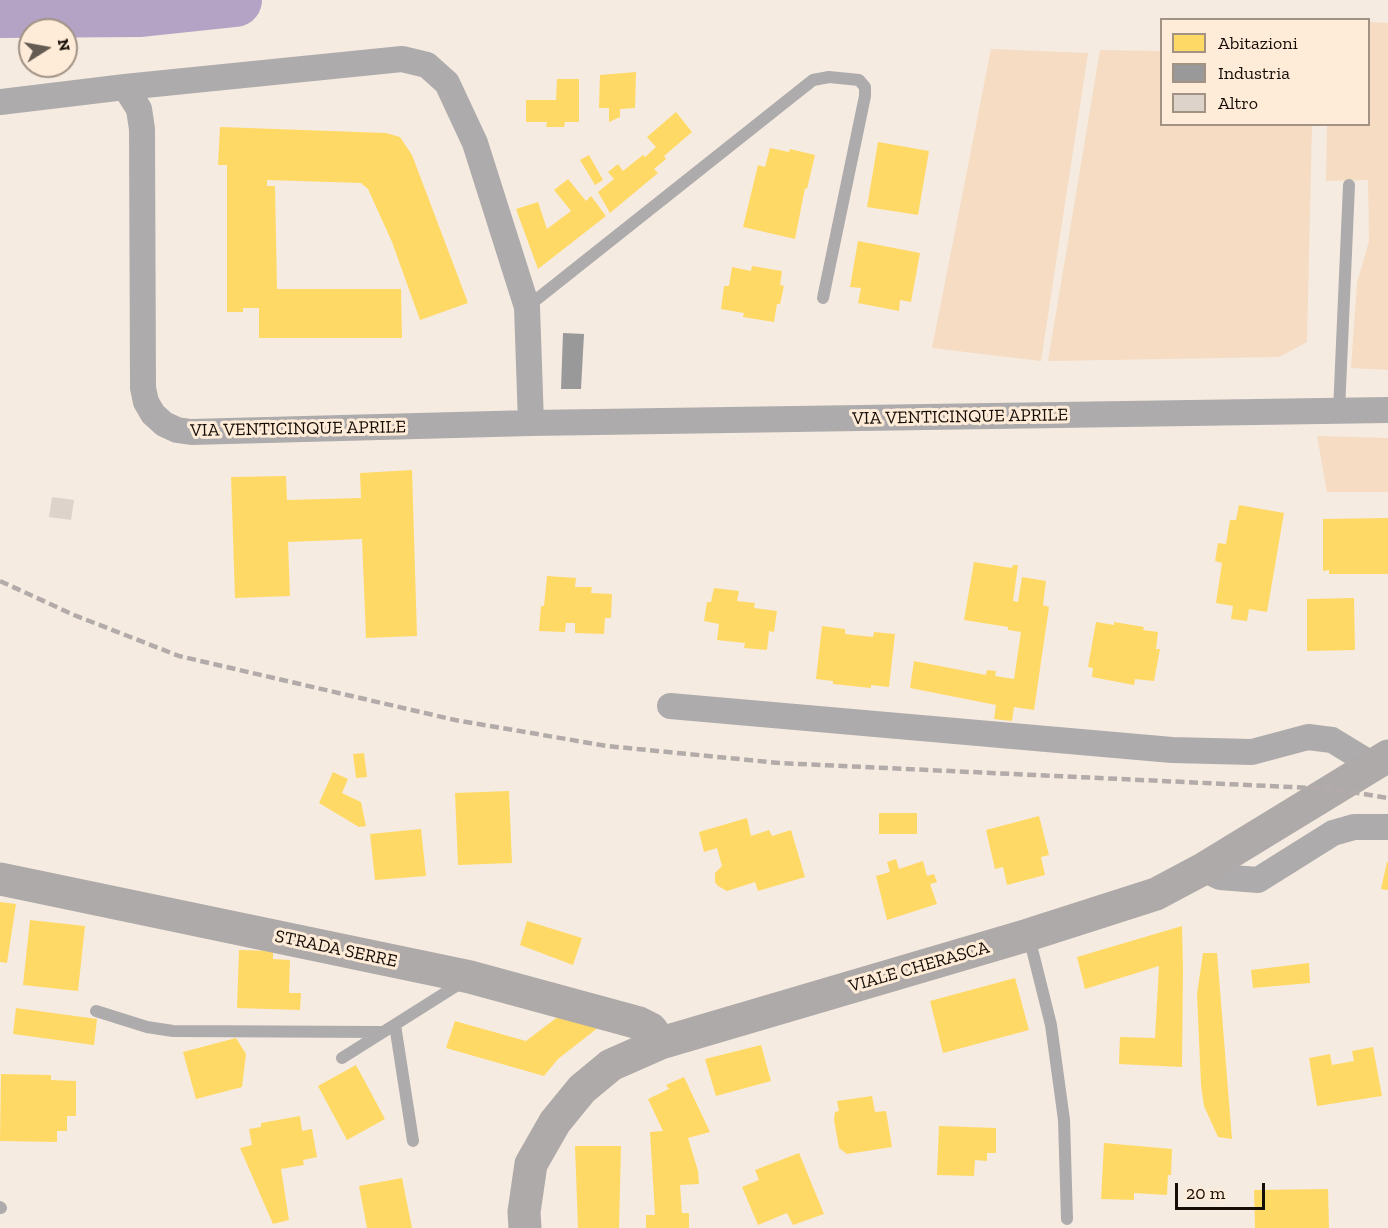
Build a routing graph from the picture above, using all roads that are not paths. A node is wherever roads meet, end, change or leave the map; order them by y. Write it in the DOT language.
graph roads {
  1 [pos="125,87"];
  2 [pos="0,102"];
  3 [pos="1349,185"];
  4 [pos="823,298"];
  5 [pos="527,307"];
  6 [pos="1388,410"];
  7 [pos="1339,411"];
  8 [pos="531,423"];
  9 [pos="670,706"];
  10 [pos="1381,760"];
  11 [pos="1388,826"];
  12 [pos="1203,869"];
  13 [pos="0,879"];
  14 [pos="1028,935"];
  15 [pos="470,977"];
  16 [pos="96,1011"];
  17 [pos="395,1025"];
  18 [pos="382,1032"];
  19 [pos="662,1042"];
  20 [pos="342,1058"];
  21 [pos="413,1141"];
  22 [pos="1067,1219"];
  23 [pos="525,1228"];
  1 -- 2 [label="street"];
  1 -- 5 [label="street"];
  1 -- 8 [label="street, VIA VENTICINQUE APRILE"];
  3 -- 7 [label="lane"];
  4 -- 5 [label="lane"];
  5 -- 8 [label="street"];
  6 -- 7 [label="street, VIA VENTICINQUE APRILE"];
  7 -- 8 [label="street, VIA VENTICINQUE APRILE"];
  9 -- 10 [label="street"];
  10 -- 12 [label="main road, VIALE CHERASCA"];
  11 -- 12 [label="street"];
  12 -- 14 [label="main road, VIALE CHERASCA"];
  13 -- 15 [label="main road, STRADA SERRE"];
  14 -- 19 [label="main road, VIALE CHERASCA"];
  14 -- 22 [label="lane"];
  15 -- 17 [label="lane"];
  15 -- 19 [label="main road, STRADA SERRE"];
  16 -- 18 [label="lane"];
  17 -- 18 [label="lane"];
  17 -- 21 [label="lane"];
  18 -- 20 [label="lane"];
  19 -- 23 [label="main road, VIALE CHERASCA"];
}
